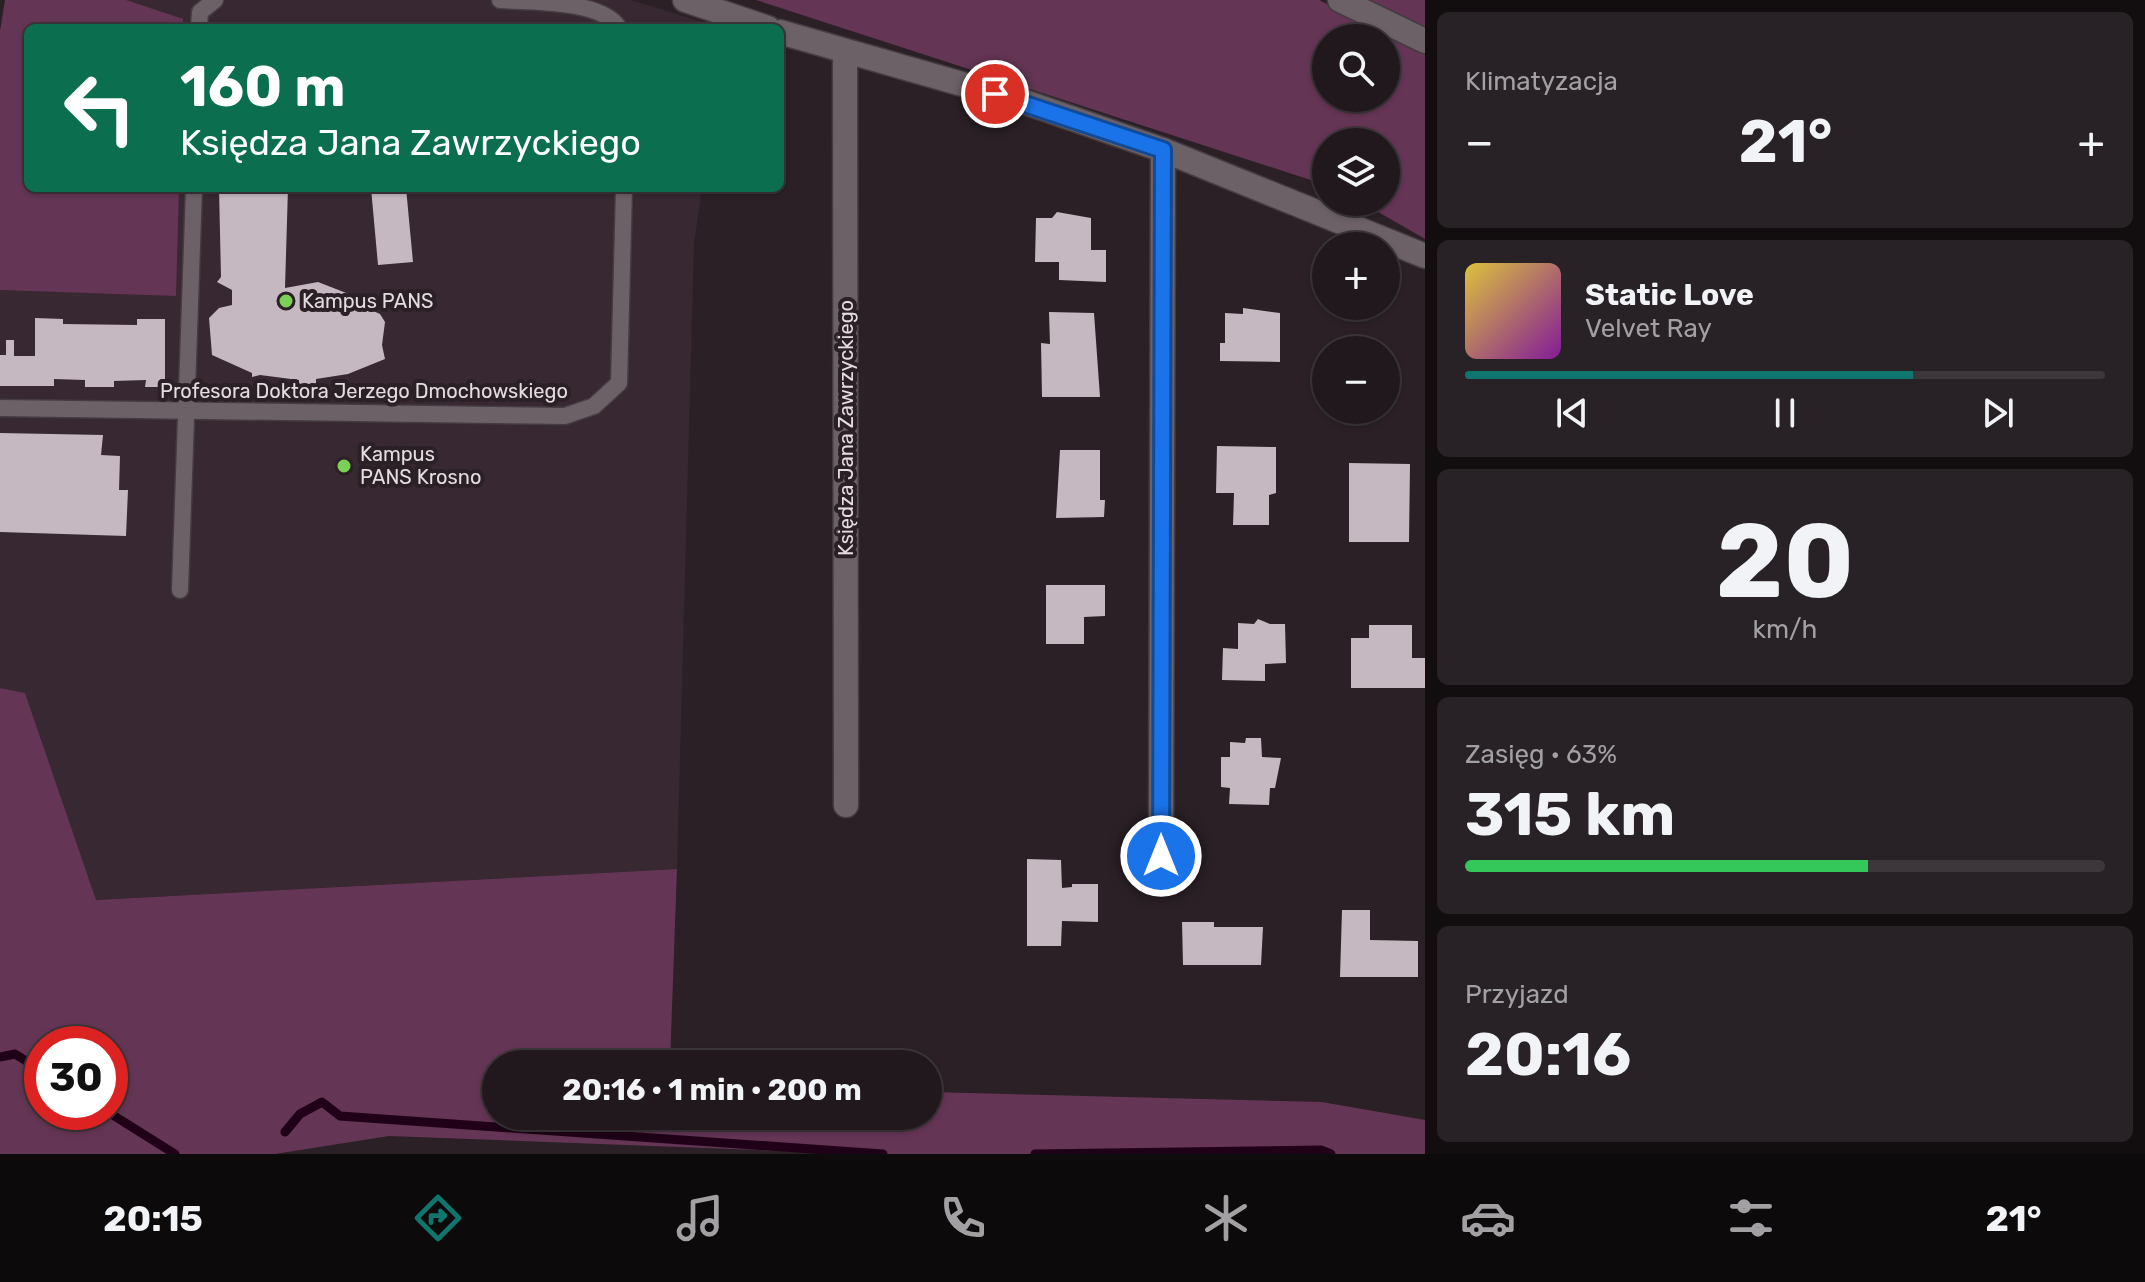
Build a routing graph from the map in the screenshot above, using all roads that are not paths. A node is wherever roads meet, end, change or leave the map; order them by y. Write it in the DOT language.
graph roads {
  1 [pos="215,0"];
  2 [pos="500,0"];
  3 [pos="685,0"];
  4 [pos="1340,0"];
  5 [pos="199,24"];
  6 [pos="617,24"];
  7 [pos="756,24"];
  8 [pos="784,33"];
  9 [pos="1425,41"];
  10 [pos="845,52"];
  11 [pos="1163,150"];
  12 [pos="194,192"];
  13 [pos="624,192"];
  14 [pos="1425,256"];
  15 [pos="0,408"];
  16 [pos="186,411"];
  17 [pos="180,590"];
  18 [pos="846,805"];
  19 [pos="1161,856"];
  1 -- 5 [label="lane"];
  2 -- 6 [label="lane"];
  3 -- 7 [label="street"];
  4 -- 9 [label="street"];
  8 -- 10 [label="street"];
  10 -- 11 [label="street"];
  10 -- 18 [label="street, Księdza Jana Zawrzyckiego"];
  11 -- 14 [label="street"];
  11 -- 19 [label="street"];
  12 -- 16 [label="lane"];
  13 -- 16 [label="lane, Profesora Doktora Jerzego Dmochowskiego"];
  15 -- 16 [label="lane, Profesora Doktora Jerzego Dmochowskiego"];
  16 -- 17 [label="lane"];
}
